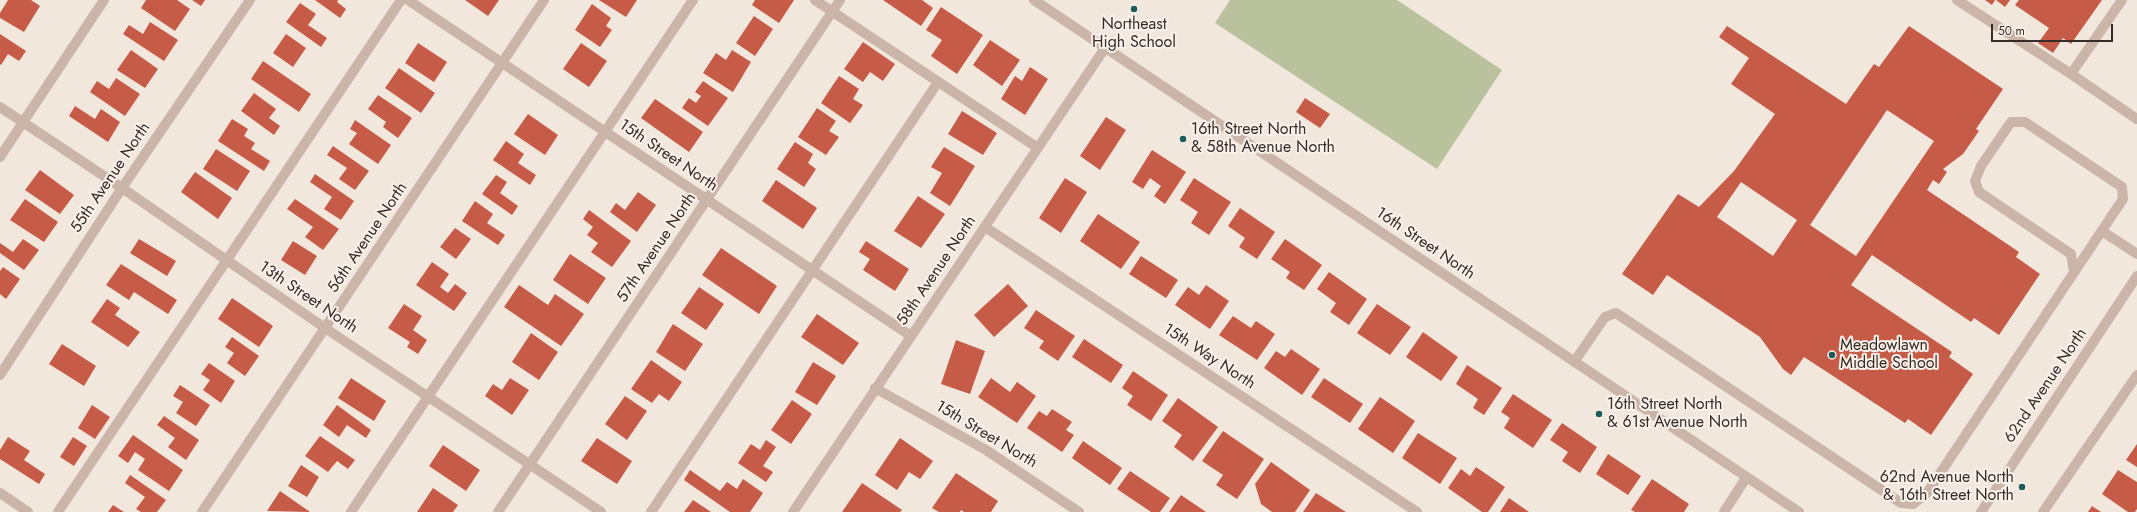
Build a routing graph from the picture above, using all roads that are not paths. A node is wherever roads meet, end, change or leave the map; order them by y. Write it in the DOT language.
graph roads {
  1 [pos="104,0"];
  2 [pos="250,0"];
  3 [pos="401,0"];
  4 [pos="408,0"];
  5 [pos="544,0"];
  6 [pos="693,0"];
  7 [pos="815,0"];
  8 [pos="840,0"];
  9 [pos="1034,0"];
  10 [pos="1957,0"];
  11 [pos="2122,0"];
  12 [pos="833,12"];
  13 [pos="1105,48"];
  14 [pos="502,63"];
  15 [pos="2071,74"];
  16 [pos="938,82"];
  17 [pos="0,107"];
  18 [pos="2137,119"];
  19 [pos="23,122"];
  20 [pos="605,132"];
  21 [pos="1038,148"];
  22 [pos="0,156"];
  23 [pos="122,188"];
  24 [pos="707,200"];
  25 [pos="985,227"];
  26 [pos="2102,231"];
  27 [pos="2137,254"];
  28 [pos="228,261"];
  29 [pos="812,270"];
  30 [pos="2074,272"];
  31 [pos="2137,276"];
  32 [pos="325,328"];
  33 [pos="911,336"];
  34 [pos="1574,362"];
  35 [pos="0,375"];
  36 [pos="2137,375"];
  37 [pos="876,388"];
  38 [pos="428,397"];
  39 [pos="529,465"];
  40 [pos="1746,478"];
  41 [pos="0,493"];
  42 [pos="28,512"];
  43 [pos="58,512"];
  44 [pos="202,512"];
  45 [pos="351,512"];
  46 [pos="498,512"];
  47 [pos="601,512"];
  48 [pos="651,512"];
  49 [pos="793,512"];
  50 [pos="1079,512"];
  51 [pos="1417,512"];
  52 [pos="1724,512"];
  53 [pos="1799,512"];
  54 [pos="1981,512"];
  55 [pos="2043,512"];
  1 -- 19 [label="street"];
  2 -- 23 [label="street, 55th Avenue North"];
  3 -- 28 [label="street"];
  4 -- 14 [label="street, 15th Street North"];
  5 -- 14 [label="street, 56th Avenue North"];
  6 -- 20 [label="street"];
  7 -- 12 [label="street"];
  8 -- 12 [label="street, 57th Avenue North"];
  9 -- 13 [label="street, 16th Street North"];
  10 -- 15 [label="street"];
  11 -- 15 [label="street"];
  12 -- 16 [label="street"];
  12 -- 24 [label="street, 57th Avenue North"];
  13 -- 21 [label="street, 58th Avenue North"];
  13 -- 34 [label="street, 16th Street North"];
  14 -- 20 [label="street, 15th Street North"];
  14 -- 32 [label="street, 56th Avenue North"];
  15 -- 18 [label="street"];
  16 -- 21 [label="street"];
  16 -- 29 [label="street"];
  17 -- 19 [label="street, 13th Street North"];
  19 -- 22 [label="street"];
  19 -- 23 [label="street, 13th Street North"];
  20 -- 24 [label="street, 15th Street North"];
  20 -- 38 [label="street"];
  21 -- 25 [label="street, 58th Avenue North"];
  23 -- 28 [label="street, 13th Street North"];
  23 -- 35 [label="street, 55th Avenue North"];
  24 -- 29 [label="street, 15th Street North"];
  24 -- 39 [label="street, 57th Avenue North"];
  25 -- 33 [label="street, 58th Avenue North"];
  25 -- 51 [label="street, 15th Way North"];
  26 -- 27 [label="street"];
  26 -- 30 [label="street"];
  26 -- 30 [label="street"];
  28 -- 32 [label="street, 13th Street North"];
  28 -- 43 [label="street"];
  29 -- 33 [label="street, 15th Street North"];
  29 -- 48 [label="street"];
  30 -- 34 [label="street"];
  31 -- 54 [label="street, 62nd Avenue North"];
  32 -- 38 [label="street, 13th Street North"];
  32 -- 44 [label="street, 56th Avenue North"];
  33 -- 37 [label="street, 58th Avenue North"];
  34 -- 40 [label="street, 16th Street North"];
  36 -- 55 [label="street"];
  37 -- 49 [label="street, 58th Avenue North"];
  37 -- 50 [label="street, 15th Street North"];
  38 -- 39 [label="street, 13th Street North"];
  38 -- 45 [label="street"];
  39 -- 46 [label="street, 57th Avenue North"];
  39 -- 47 [label="street, 13th Street North"];
  40 -- 52 [label="street"];
  40 -- 53 [label="street, 16th Street North"];
  41 -- 42 [label="street"];
}
